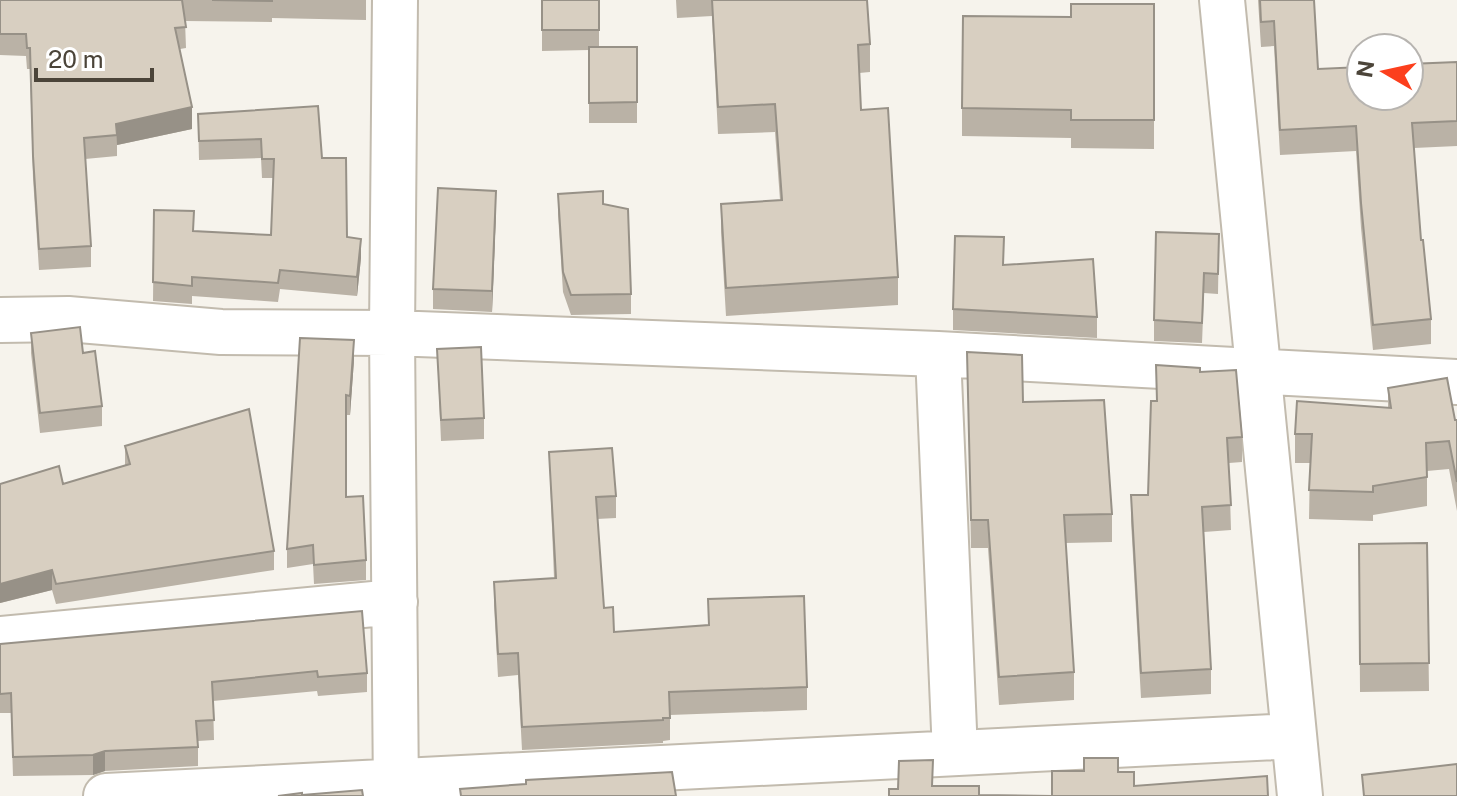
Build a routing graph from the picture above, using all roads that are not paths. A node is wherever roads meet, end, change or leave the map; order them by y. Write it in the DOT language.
graph roads {
  1 [pos="395,0"];
  2 [pos="1222,0"];
  3 [pos="0,320"];
  4 [pos="392,333"];
  5 [pos="938,354"];
  6 [pos="1259,372"];
  7 [pos="1457,382"];
  8 [pos="395,602"];
  9 [pos="0,639"];
  10 [pos="1294,736"];
  11 [pos="955,753"];
  12 [pos="866,777"];
  13 [pos="606,783"];
  14 [pos="396,788"];
  15 [pos="106,796"];
  16 [pos="1300,796"];
  1 -- 4 [label="street"];
  2 -- 6 [label="street"];
  3 -- 4 [label="street"];
  4 -- 5 [label="street"];
  4 -- 8 [label="street"];
  5 -- 6 [label="street"];
  5 -- 11 [label="street"];
  6 -- 7 [label="street"];
  6 -- 10 [label="street"];
  8 -- 9 [label="street"];
  8 -- 14 [label="street"];
  10 -- 11 [label="street"];
  10 -- 16 [label="street"];
  11 -- 12 [label="street"];
  12 -- 13 [label="street"];
  13 -- 14 [label="street"];
  14 -- 15 [label="street"];
}
